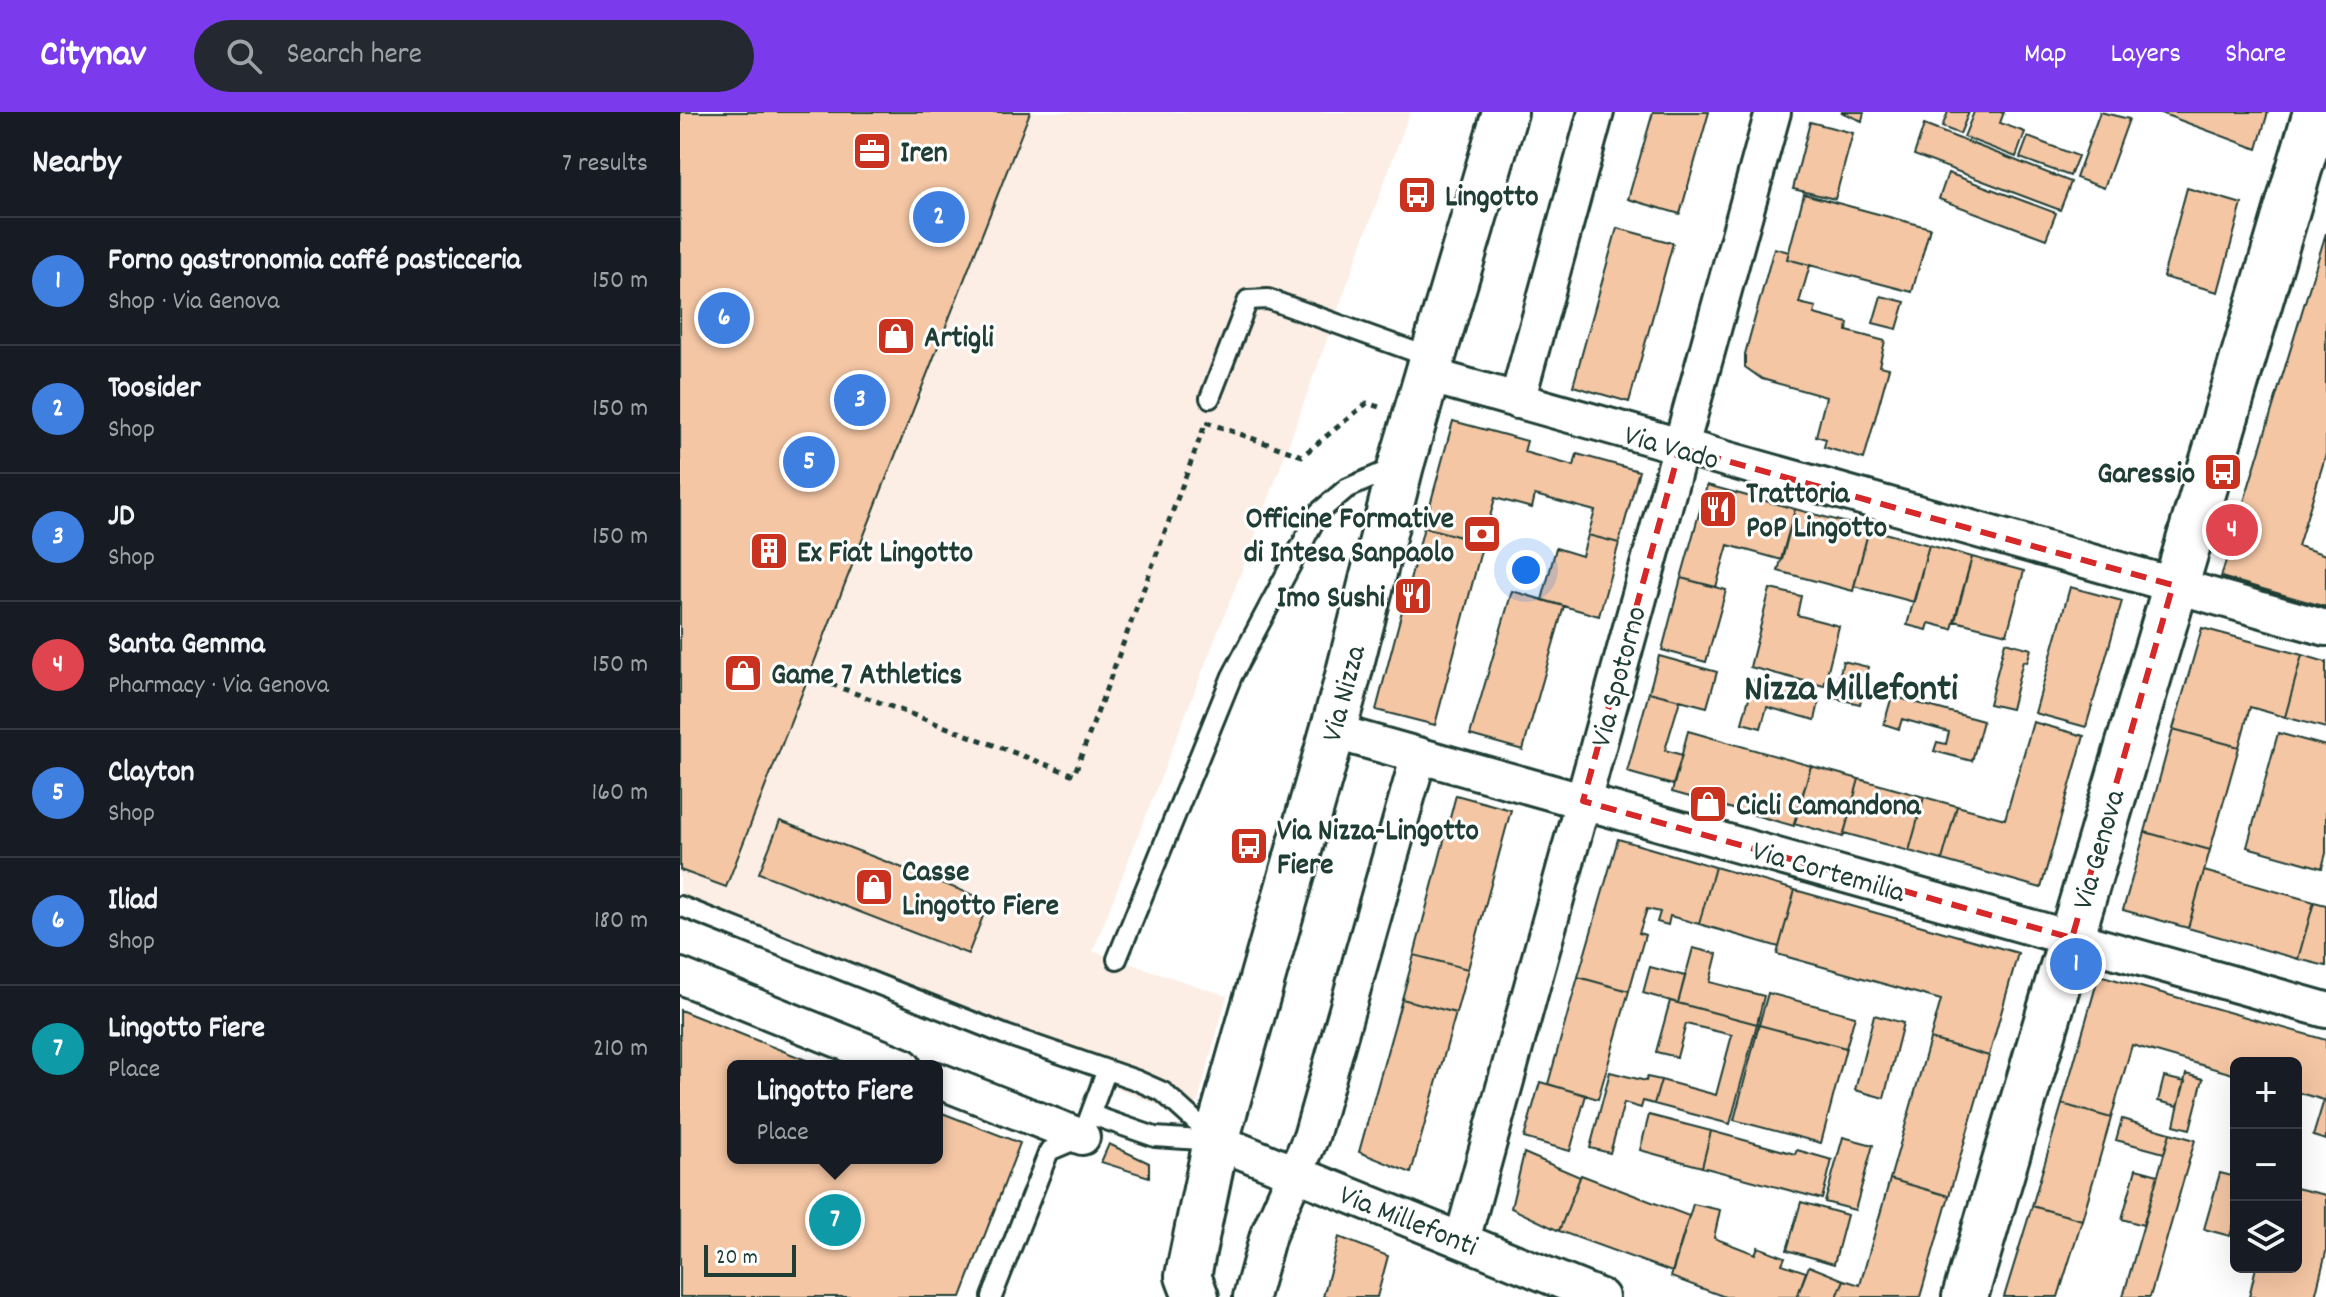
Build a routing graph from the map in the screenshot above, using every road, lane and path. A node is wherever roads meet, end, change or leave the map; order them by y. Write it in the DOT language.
graph roads {
  1 [pos="1505,112"];
  2 [pos="1596,112"];
  3 [pos="1773,112"];
  4 [pos="2316,112"];
  5 [pos="1436,371"];
  6 [pos="1210,398"];
  7 [pos="1517,401"];
  8 [pos="1415,417"];
  9 [pos="1680,448"];
  10 [pos="1401,465"];
  11 [pos="2173,585"];
  12 [pos="2326,628"];
  13 [pos="809,676"];
  14 [pos="1332,731"];
  15 [pos="1419,755"];
  16 [pos="1583,801"];
  17 [pos="680,906"];
  18 [pos="2072,938"];
  19 [pos="1117,959"];
  20 [pos="680,976"];
  21 [pos="2326,1010"];
  22 [pos="888,1060"];
  23 [pos="1106,1072"];
  24 [pos="943,1082"];
  25 [pos="1087,1126"];
  26 [pos="1216,1141"];
  27 [pos="1295,1172"];
  28 [pos="1462,1240"];
  29 [pos="1188,1290"];
  30 [pos="992,1297"];
  31 [pos="1251,1297"];
  32 [pos="1601,1297"];
  33 [pos="1965,1297"];
  1 -- 5 [label="street, Via Nizza"];
  2 -- 7 [label="street"];
  3 -- 9 [label="street, Via Spotorno"];
  4 -- 11 [label="street, Via Genova"];
  5 -- 6 [label="lane"];
  5 -- 7 [label="street, Via Vado"];
  5 -- 8 [label="street, Via Nizza"];
  7 -- 9 [label="street, Via Vado"];
  8 -- 10 [label="street, Via Nizza"];
  8 -- 13 [label="path"];
  9 -- 11 [label="street, Via Vado"];
  9 -- 16 [label="street, Via Spotorno"];
  10 -- 14 [label="street, Via Nizza"];
  10 -- 19 [label="lane"];
  11 -- 12 [label="street"];
  11 -- 18 [label="street, Via Genova"];
  14 -- 15 [label="street, Via Cortemilia"];
  14 -- 26 [label="street, Via Nizza"];
  15 -- 16 [label="street, Via Cortemilia"];
  15 -- 27 [label="street"];
  16 -- 18 [label="street, Via Cortemilia"];
  16 -- 28 [label="street, Via Spotorno"];
  17 -- 23 [label="lane"];
  18 -- 21 [label="street, Via Cortemilia"];
  18 -- 33 [label="street, Via Genova"];
  20 -- 22 [label="street"];
  23 -- 25 [label="lane"];
  23 -- 26 [label="lane"];
  24 -- 25 [label="street"];
  25 -- 26 [label="lane"];
  25 -- 30 [label="lane"];
  26 -- 27 [label="street, Via Millefonti"];
  26 -- 29 [label="street, Via Nizza"];
  27 -- 28 [label="street, Via Millefonti"];
  27 -- 31 [label="street"];
  28 -- 32 [label="street, Via Millefonti"];
}
